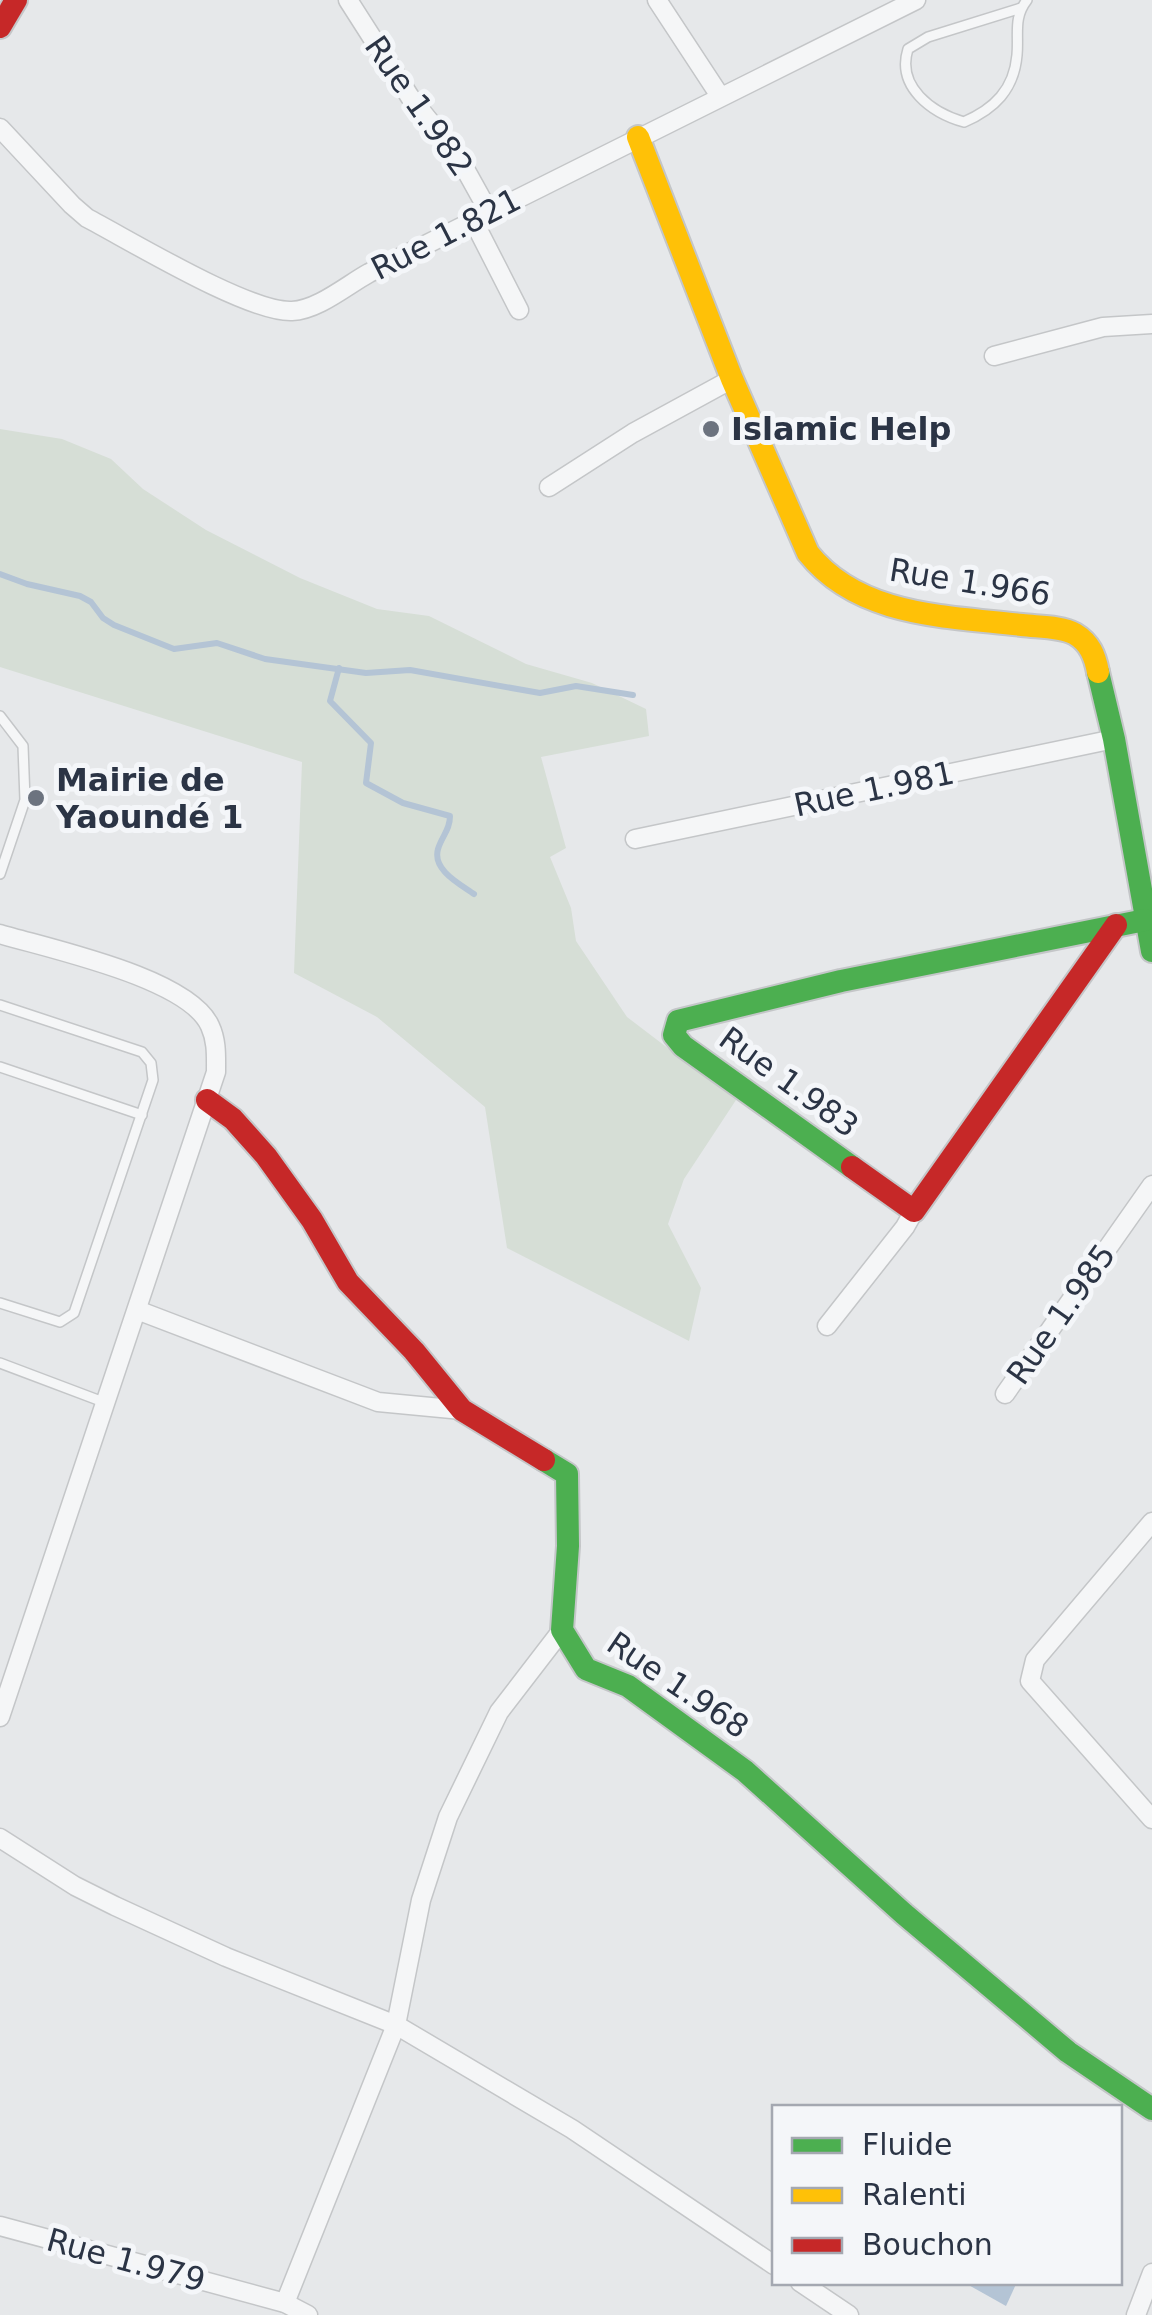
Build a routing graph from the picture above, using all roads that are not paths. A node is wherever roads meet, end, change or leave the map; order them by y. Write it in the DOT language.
graph roads {
  1 [pos="16,0"];
  2 [pos="348,0"];
  3 [pos="657,0"];
  4 [pos="916,0"];
  5 [pos="1024,4"];
  6 [pos="0,27"];
  7 [pos="720,96"];
  8 [pos="0,128"];
  9 [pos="638,137"];
  10 [pos="481,216"];
  11 [pos="519,310"];
  12 [pos="1152,324"];
  13 [pos="994,356"];
  14 [pos="732,379"];
  15 [pos="549,487"];
  16 [pos="0,716"];
  17 [pos="1114,739"];
  18 [pos="635,839"];
  19 [pos="0,874"];
  20 [pos="1145,920"];
  21 [pos="1116,925"];
  22 [pos="1,939"];
  23 [pos="1152,951"];
  24 [pos="0,1005"];
  25 [pos="0,1067"];
  26 [pos="207,1100"];
  27 [pos="142,1115"];
  28 [pos="1152,1185"];
  29 [pos="914,1210"];
  30 [pos="0,1304"];
  31 [pos="137,1310"];
  32 [pos="828,1326"];
  33 [pos="0,1363"];
  34 [pos="1005,1394"];
  35 [pos="106,1403"];
  36 [pos="462,1410"];
  37 [pos="1152,1522"];
  38 [pos="562,1630"];
  39 [pos="0,1717"];
  40 [pos="1152,1819"];
  41 [pos="0,1838"];
  42 [pos="396,2025"];
  43 [pos="1152,2108"];
  44 [pos="0,2226"];
  45 [pos="772,2265"];
  46 [pos="1152,2273"];
  47 [pos="804,2285"];
  48 [pos="284,2303"];
  49 [pos="308,2315"];
  50 [pos="849,2315"];
  51 [pos="1136,2315"];
  1 -- 6 [label="main road"];
  2 -- 10 [label="street, Rue 1.982"];
  3 -- 7 [label="street"];
  4 -- 7 [label="street, Rue 1.821"];
  5 -- 5 [label="lane"];
  7 -- 9 [label="street, Rue 1.821"];
  8 -- 10 [label="street, Rue 1.821"];
  9 -- 10 [label="street, Rue 1.821"];
  9 -- 14 [label="main road, Rue 1.966"];
  10 -- 11 [label="street, Rue 1.982"];
  12 -- 13 [label="street"];
  14 -- 15 [label="street"];
  14 -- 17 [label="main road, Rue 1.966"];
  16 -- 19 [label="lane"];
  17 -- 18 [label="street, Rue 1.981"];
  17 -- 20 [label="main road, Rue 1.966"];
  20 -- 21 [label="main road, Rue 1.983"];
  20 -- 23 [label="main road, Rue 1.966"];
  21 -- 29 [label="main road"];
  21 -- 29 [label="main road, Rue 1.983"];
  22 -- 26 [label="street"];
  24 -- 27 [label="lane"];
  25 -- 27 [label="lane"];
  26 -- 31 [label="street"];
  26 -- 36 [label="main road, Rue 1.968"];
  27 -- 30 [label="lane"];
  28 -- 34 [label="street, Rue 1.985"];
  29 -- 32 [label="street"];
  31 -- 35 [label="street"];
  31 -- 36 [label="street"];
  33 -- 35 [label="lane"];
  35 -- 39 [label="street"];
  36 -- 38 [label="main road, Rue 1.968"];
  37 -- 40 [label="street"];
  38 -- 42 [label="street"];
  38 -- 43 [label="main road, Rue 1.968"];
  41 -- 42 [label="street"];
  42 -- 45 [label="street"];
  42 -- 48 [label="street"];
  44 -- 48 [label="street, Rue 1.979"];
  46 -- 51 [label="street"];
  47 -- 50 [label="street"];
  48 -- 49 [label="street, Rue 1.979"];
}
